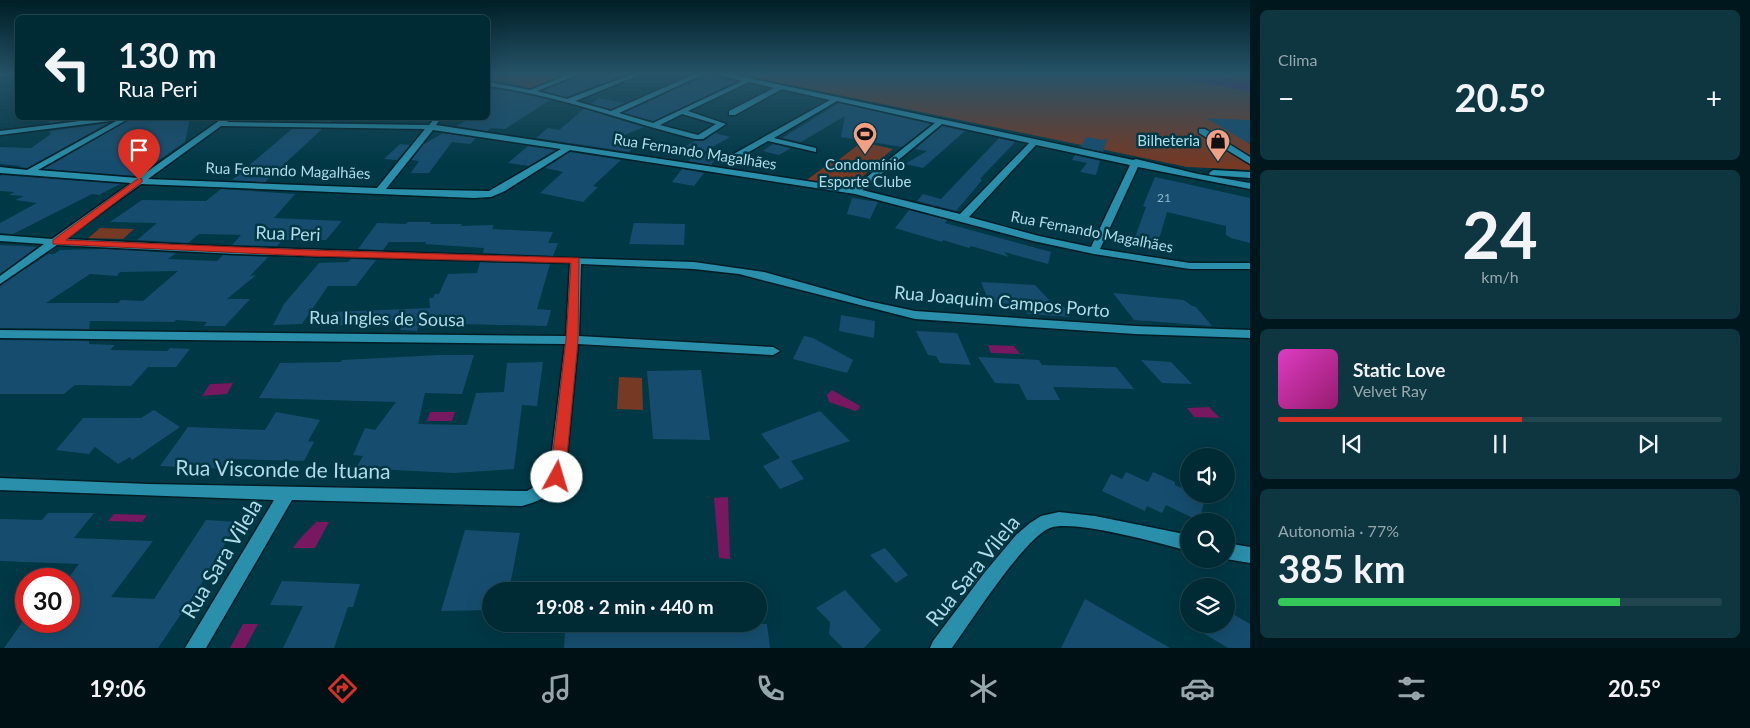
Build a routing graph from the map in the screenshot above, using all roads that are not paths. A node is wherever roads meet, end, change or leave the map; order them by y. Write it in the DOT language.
graph roads {
  1 [pos="576,103"];
  2 [pos="635,103"];
  3 [pos="701,103"];
  4 [pos="750,103"];
  5 [pos="829,103"];
  6 [pos="856,103"];
  7 [pos="683,112"];
  8 [pos="613,113"];
  9 [pos="732,113"];
  10 [pos="89,120"];
  11 [pos="123,120"];
  12 [pos="225,120"];
  13 [pos="436,120"];
  14 [pos="941,121"];
  15 [pos="219,124"];
  16 [pos="654,125"];
  17 [pos="431,126"];
  18 [pos="1202,131"];
  19 [pos="0,133"];
  20 [pos="768,139"];
  21 [pos="1035,141"];
  22 [pos="568,148"];
  23 [pos="813,150"];
  24 [pos="733,158"];
  25 [pos="1250,161"];
  26 [pos="1136,162"];
  27 [pos="1158,168"];
  28 [pos="0,170"];
  29 [pos="29,172"];
  30 [pos="1250,175"];
  31 [pos="139,180"];
  32 [pos="1250,186"];
  33 [pos="380,190"];
  34 [pos="855,191"];
  35 [pos="962,218"];
  36 [pos="0,238"];
  37 [pos="56,242"];
  38 [pos="1094,251"];
  39 [pos="576,260"];
  40 [pos="1250,266"];
  41 [pos="0,281"];
  42 [pos="0,334"];
  43 [pos="1250,334"];
  44 [pos="572,340"];
  45 [pos="773,351"];
  46 [pos="0,484"];
  47 [pos="287,493"];
  48 [pos="1180,541"];
  49 [pos="1235,552"];
  50 [pos="1250,555"];
  51 [pos="195,648"];
  52 [pos="940,648"];
  1 -- 8 [label="street"];
  2 -- 8 [label="street"];
  3 -- 7 [label="street"];
  4 -- 9 [label="street"];
  5 -- 20 [label="street"];
  6 -- 14 [label="street"];
  7 -- 16 [label="street"];
  7 -- 16 [label="street"];
  8 -- 16 [label="street"];
  10 -- 19 [label="street"];
  11 -- 29 [label="street"];
  12 -- 15 [label="street"];
  13 -- 17 [label="street"];
  14 -- 21 [label="street"];
  14 -- 34 [label="street"];
  15 -- 17 [label="street"];
  15 -- 31 [label="street"];
  17 -- 22 [label="street"];
  17 -- 33 [label="street"];
  18 -- 25 [label="street"];
  20 -- 23 [label="street"];
  20 -- 24 [label="street"];
  21 -- 26 [label="street"];
  21 -- 35 [label="street"];
  22 -- 33 [label="street, Rua Fernando Magalhães"];
  22 -- 34 [label="street, Rua Fernando Magalhães"];
  26 -- 27 [label="street"];
  26 -- 38 [label="street"];
  27 -- 30 [label="street"];
  27 -- 32 [label="street"];
  28 -- 29 [label="street, Rua Fernando Magalhães"];
  29 -- 31 [label="street, Rua Fernando Magalhães"];
  31 -- 33 [label="street, Rua Fernando Magalhães"];
  31 -- 37 [label="street"];
  34 -- 35 [label="street, Rua Fernando Magalhães"];
  35 -- 38 [label="street, Rua Fernando Magalhães"];
  36 -- 37 [label="street, Rua Peri"];
  37 -- 39 [label="street, Rua Peri"];
  37 -- 41 [label="street"];
  38 -- 40 [label="street, Rua Fernando Magalhães"];
  39 -- 43 [label="street, Rua Joaquim Campos Porto"];
  39 -- 44 [label="street"];
  42 -- 44 [label="street, Rua Ingles de Sousa"];
  44 -- 45 [label="street, Rua Ingles de Sousa"];
  44 -- 47 [label="street, Rua Visconde de Ituana"];
  46 -- 47 [label="street, Rua Visconde de Ituana"];
  47 -- 51 [label="street, Rua Sara Vilela"];
  48 -- 52 [label="street, Rua Sara Vilela"];
  49 -- 50 [label="street"];
}
